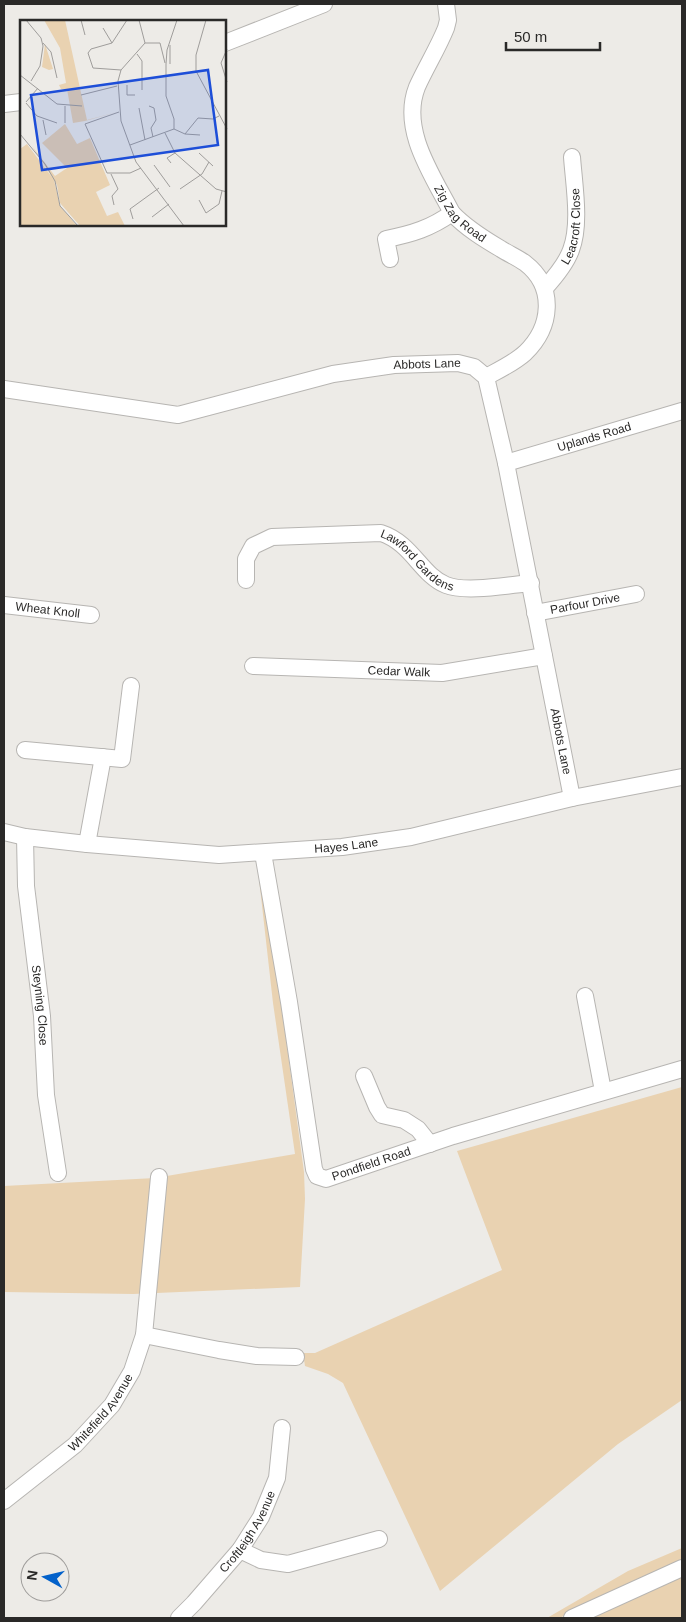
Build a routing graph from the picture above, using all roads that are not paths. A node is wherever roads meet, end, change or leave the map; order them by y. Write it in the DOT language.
graph roads {
  1 [pos="324,4"];
  2 [pos="446,4"];
  3 [pos="226,43"];
  4 [pos="20,102"];
  5 [pos="4,104"];
  6 [pos="572,157"];
  7 [pos="452,213"];
  8 [pos="390,259"];
  9 [pos="545,288"];
  10 [pos="486,377"];
  11 [pos="4,389"];
  12 [pos="682,411"];
  13 [pos="506,462"];
  14 [pos="246,580"];
  15 [pos="530,583"];
  16 [pos="636,594"];
  17 [pos="4,605"];
  18 [pos="535,613"];
  19 [pos="91,615"];
  20 [pos="544,656"];
  21 [pos="253,666"];
  22 [pos="131,686"];
  23 [pos="25,750"];
  24 [pos="102,757"];
  25 [pos="682,777"];
  26 [pos="572,798"];
  27 [pos="4,832"];
  28 [pos="25,837"];
  29 [pos="87,844"];
  30 [pos="264,853"];
  31 [pos="585,996"];
  32 [pos="682,1069"];
  33 [pos="364,1076"];
  34 [pos="603,1091"];
  35 [pos="430,1144"];
  36 [pos="58,1173"];
  37 [pos="159,1177"];
  38 [pos="144,1335"];
  39 [pos="296,1358"];
  40 [pos="282,1428"];
  41 [pos="4,1501"];
  42 [pos="379,1539"];
  43 [pos="240,1550"];
  44 [pos="682,1568"];
  45 [pos="179,1618"];
  46 [pos="572,1618"];
  1 -- 3 [label="street"];
  2 -- 7 [label="street, Zig Zag Road"];
  4 -- 5 [label="street"];
  6 -- 9 [label="street, Leacroft Close"];
  7 -- 8 [label="street"];
  7 -- 9 [label="street, Zig Zag Road"];
  9 -- 10 [label="street"];
  10 -- 11 [label="street, Abbots Lane"];
  10 -- 13 [label="street, Abbots Lane"];
  12 -- 13 [label="street, Uplands Road"];
  13 -- 15 [label="street, Abbots Lane"];
  14 -- 15 [label="street, Lawford Gardens"];
  15 -- 18 [label="street, Abbots Lane"];
  16 -- 18 [label="street, Parfour Drive"];
  17 -- 19 [label="street, Wheat Knoll"];
  18 -- 20 [label="street, Abbots Lane"];
  20 -- 21 [label="street, Cedar Walk"];
  20 -- 26 [label="street, Abbots Lane"];
  22 -- 24 [label="street"];
  23 -- 24 [label="street"];
  24 -- 29 [label="street"];
  25 -- 26 [label="street, Hayes Lane"];
  26 -- 30 [label="street, Hayes Lane"];
  27 -- 28 [label="street, Hayes Lane"];
  28 -- 29 [label="street, Hayes Lane"];
  28 -- 36 [label="street, Steyning Close"];
  29 -- 30 [label="street, Hayes Lane"];
  30 -- 35 [label="street, Pondfield Road"];
  31 -- 34 [label="street"];
  32 -- 34 [label="street, Pondfield Road"];
  33 -- 35 [label="street"];
  34 -- 35 [label="street, Pondfield Road"];
  37 -- 38 [label="street, Whitefield Avenue"];
  38 -- 39 [label="street"];
  38 -- 41 [label="street, Whitefield Avenue"];
  40 -- 43 [label="street, Croftleigh Avenue"];
  42 -- 43 [label="street"];
  43 -- 45 [label="street, Croftleigh Avenue"];
  44 -- 46 [label="street"];
}
